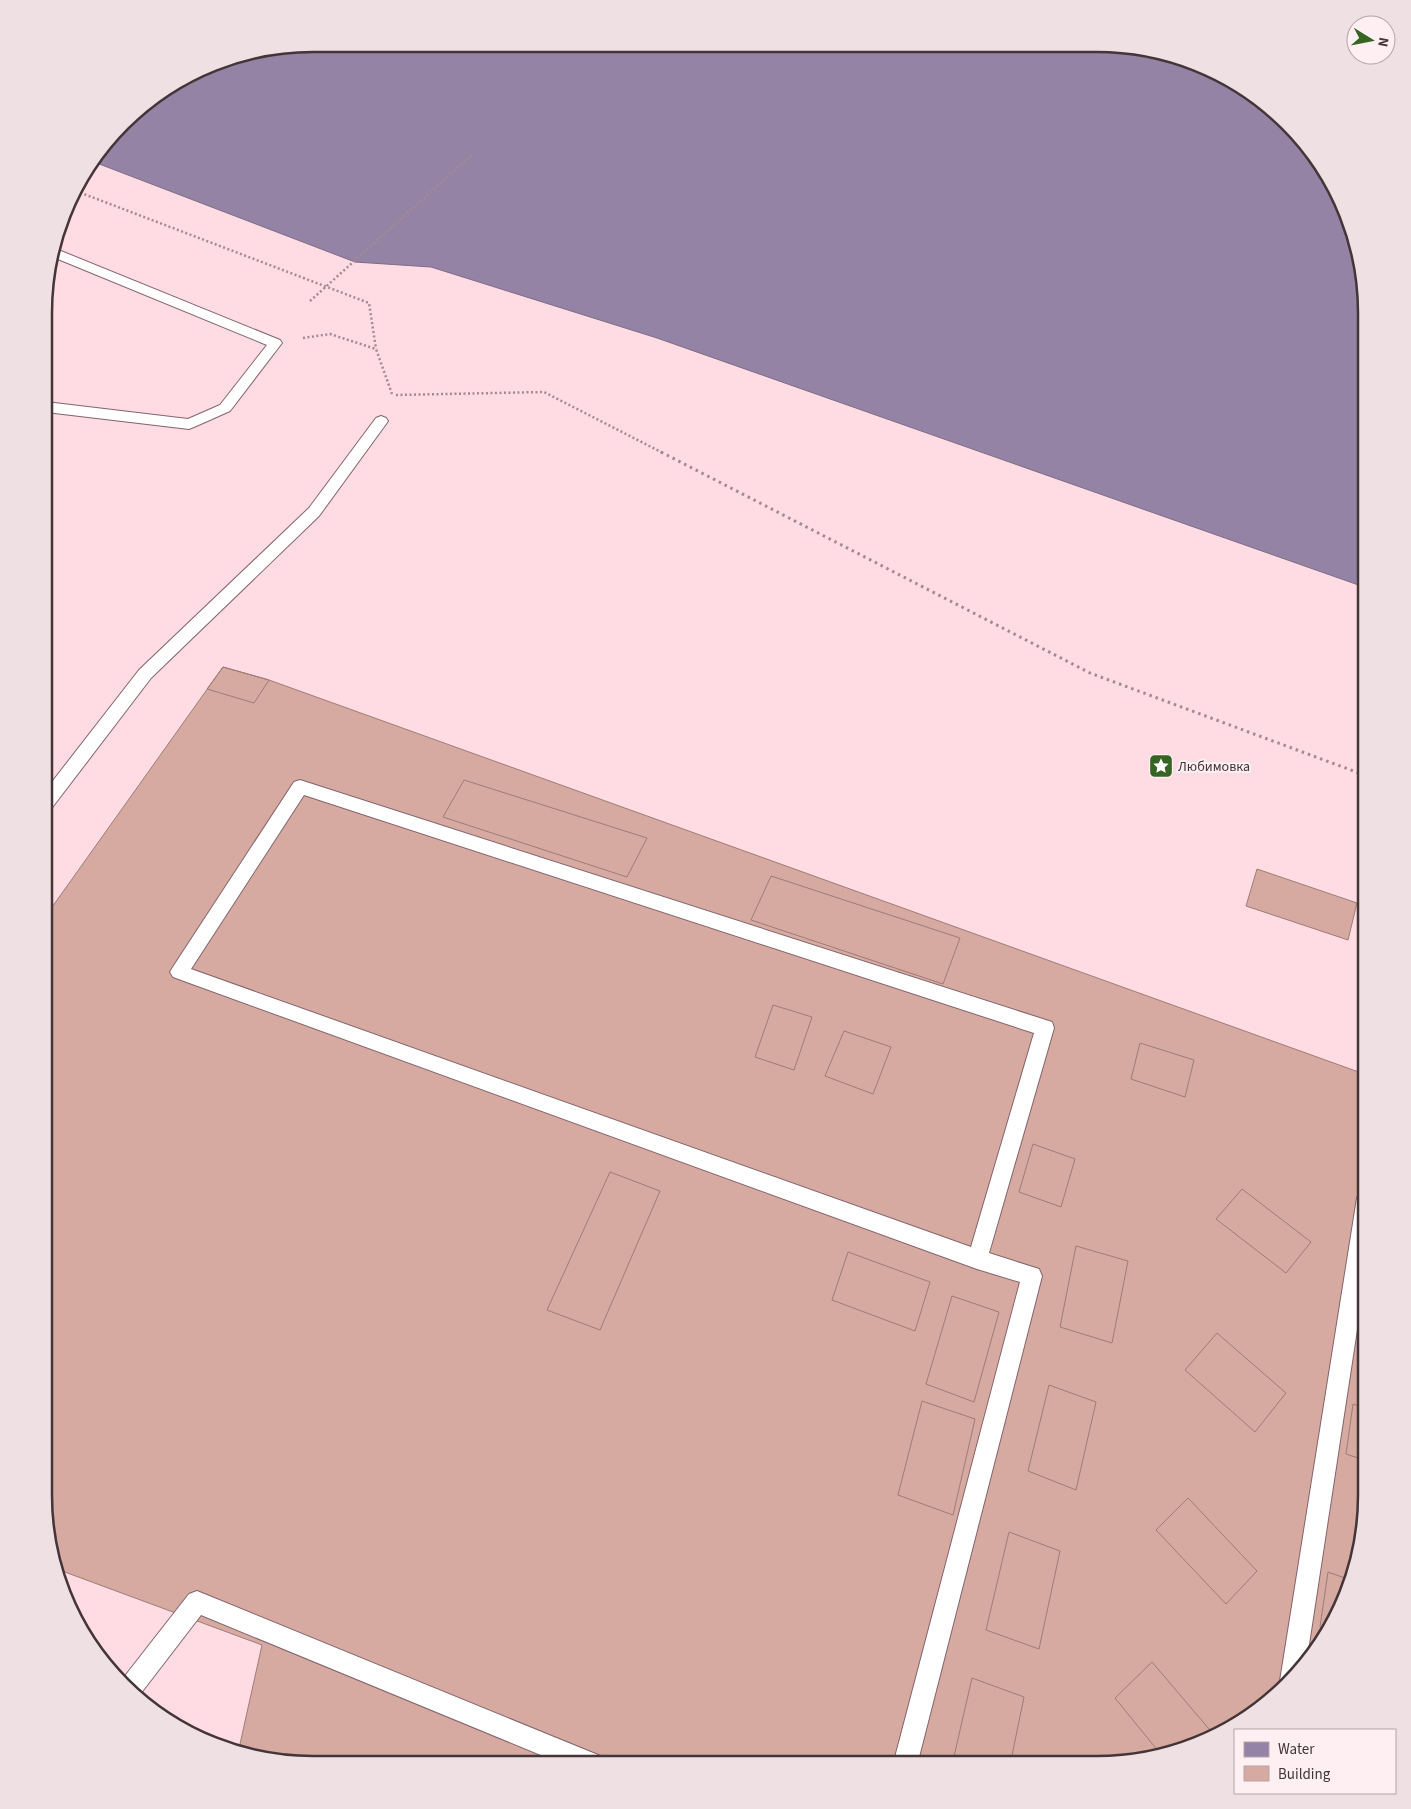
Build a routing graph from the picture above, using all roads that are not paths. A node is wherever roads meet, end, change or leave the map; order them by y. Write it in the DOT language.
graph roads {
  1 [pos="59,255"];
  2 [pos="52,408"];
  3 [pos="381,421"];
  4 [pos="52,795"];
  5 [pos="1358,1256"];
  6 [pos="977,1259"];
  7 [pos="1294,1668"];
  8 [pos="133,1684"];
  9 [pos="573,1756"];
  10 [pos="907,1756"];
  1 -- 2 [label="lane"];
  3 -- 4 [label="lane"];
  5 -- 7 [label="lane"];
  6 -- 6 [label="lane"];
  6 -- 10 [label="lane"];
  8 -- 9 [label="lane"];
}
